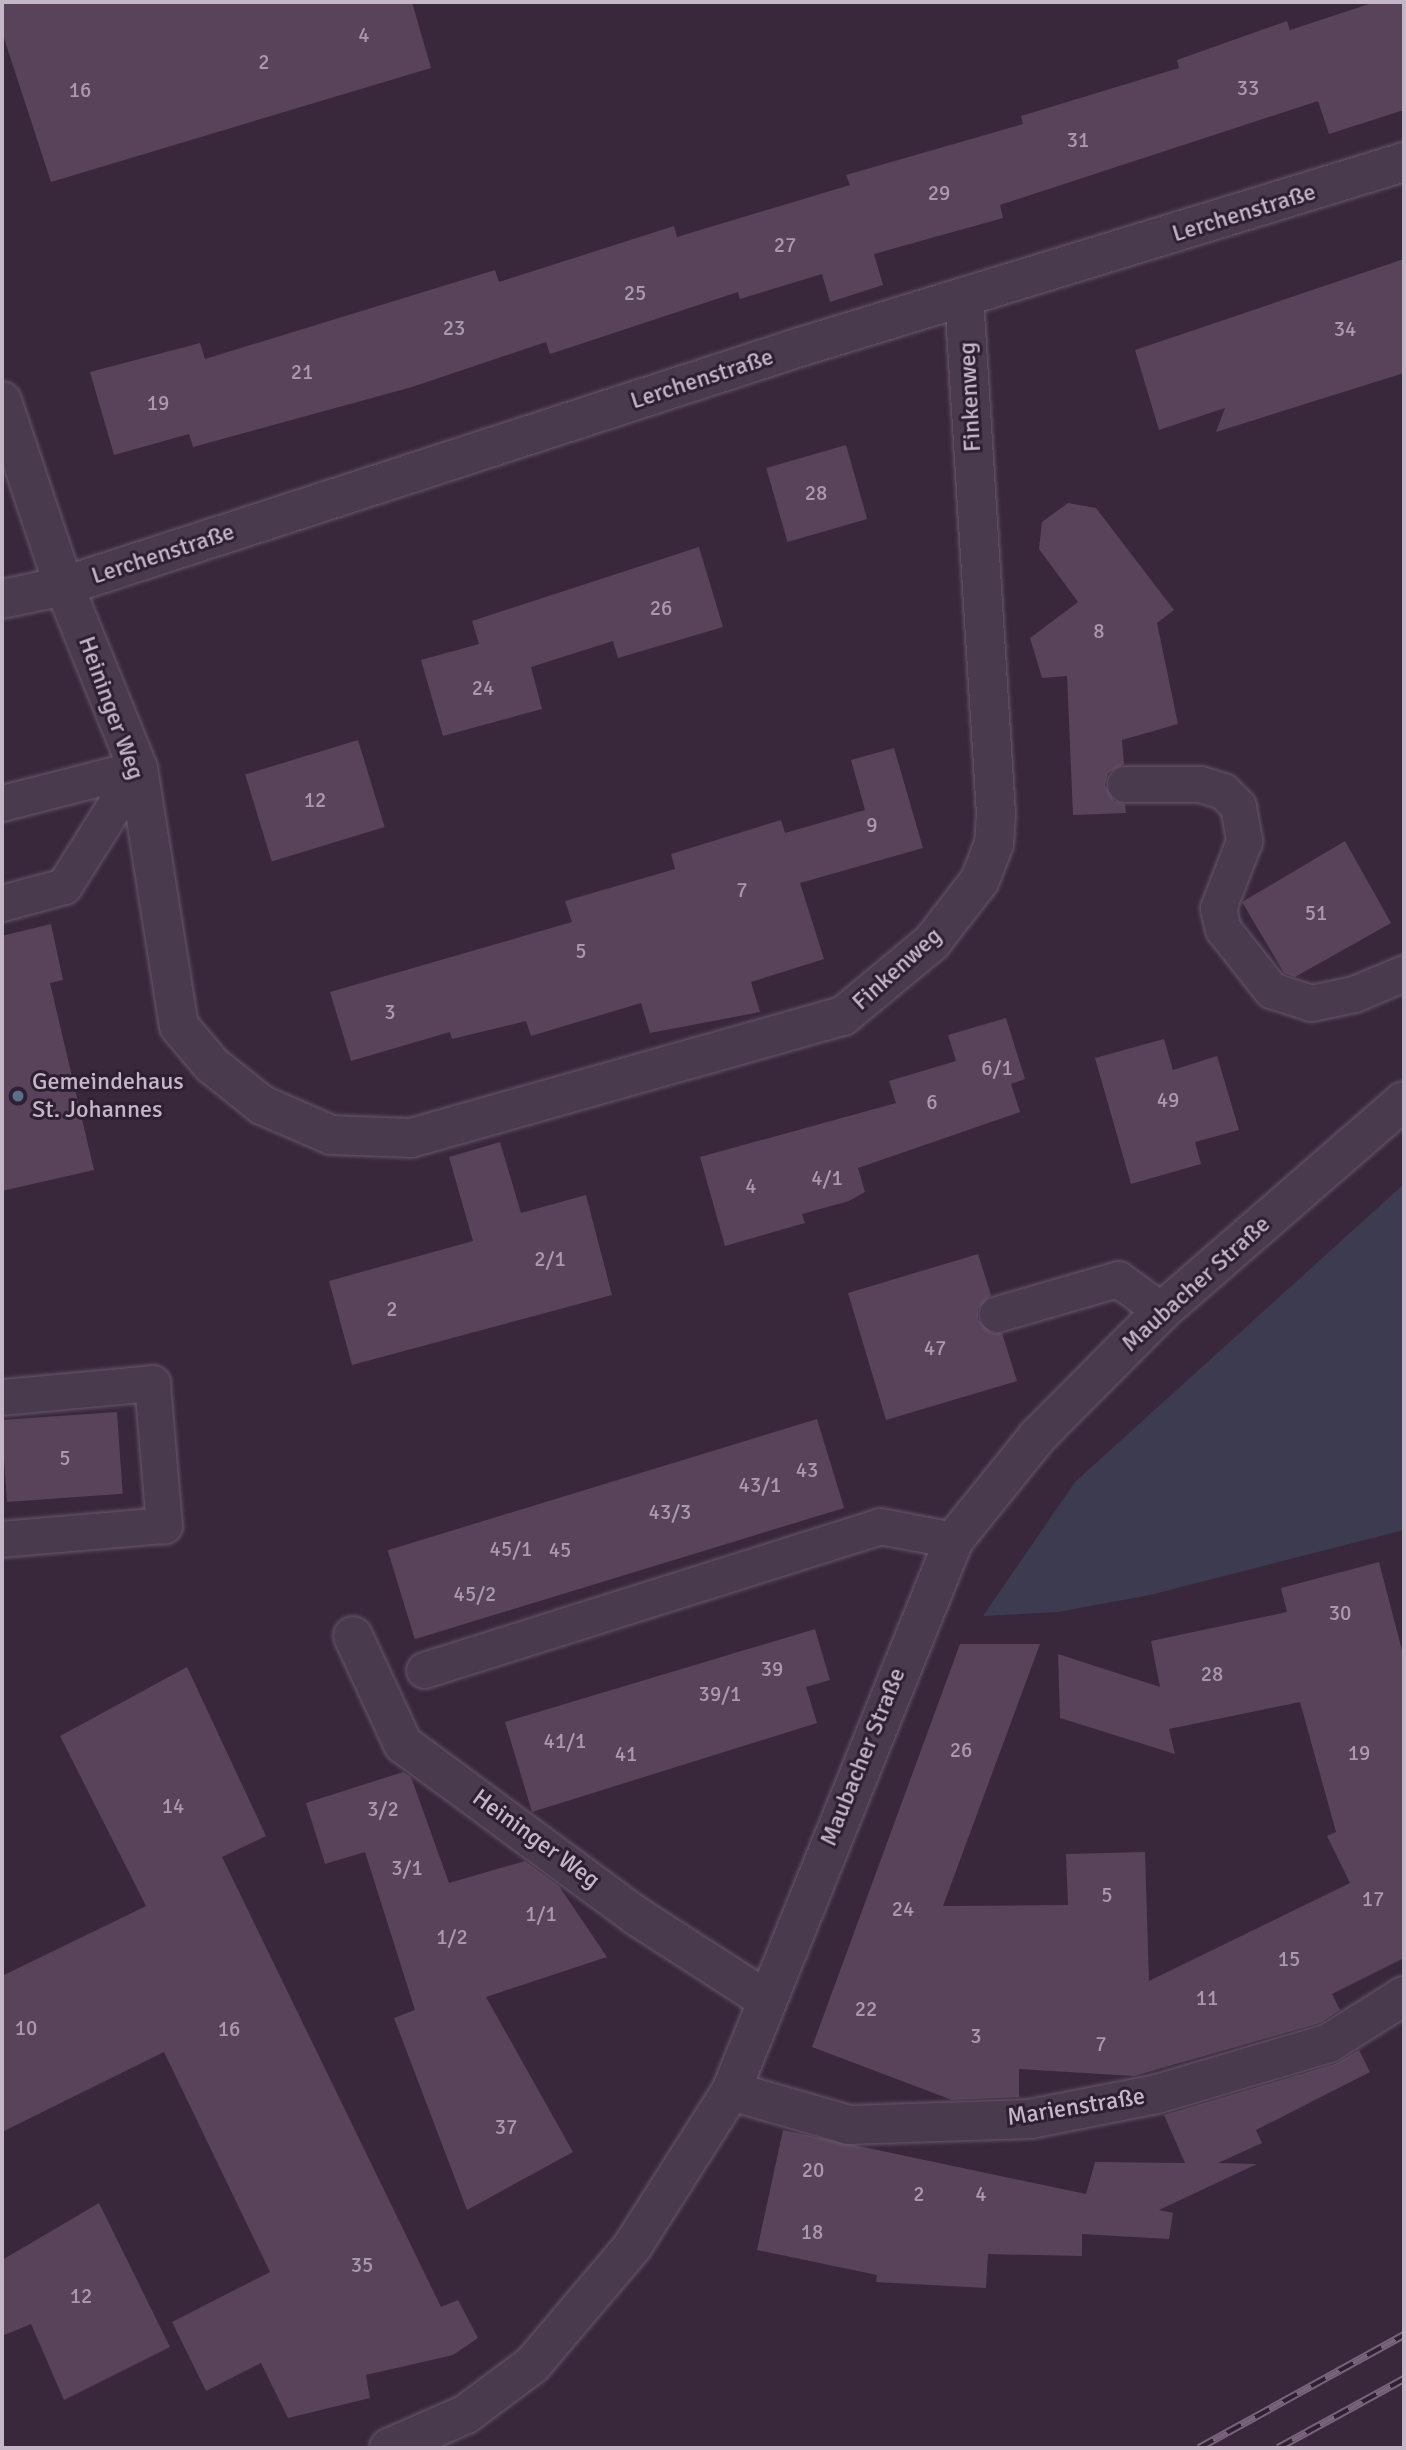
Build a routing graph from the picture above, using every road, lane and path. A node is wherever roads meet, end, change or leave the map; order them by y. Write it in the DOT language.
graph roads {
  1 [pos="1404,162"];
  2 [pos="964,297"];
  3 [pos="2,401"];
  4 [pos="64,586"];
  5 [pos="2,599"];
  6 [pos="138,768"];
  7 [pos="1125,784"];
  8 [pos="2,803"];
  9 [pos="2,903"];
  10 [pos="1404,973"];
  11 [pos="179,1026"];
  12 [pos="1404,1101"];
  13 [pos="1162,1311"];
  14 [pos="997,1314"];
  15 [pos="2,1397"];
  16 [pos="2,1539"];
  17 [pos="954,1540"];
  18 [pos="353,1636"];
  19 [pos="424,1670"];
  20 [pos="1404,1996"];
  21 [pos="767,2000"];
  22 [pos="731,2091"];
  23 [pos="389,2448"];
  1 -- 2 [label="street, Lerchenstraße"];
  2 -- 4 [label="street, Lerchenstraße"];
  2 -- 11 [label="street, Finkenweg"];
  3 -- 4 [label="street, Heininger Weg"];
  4 -- 5 [label="street, Lerchenstraße"];
  4 -- 6 [label="street, Heininger Weg"];
  6 -- 8 [label="lane"];
  6 -- 9 [label="lane"];
  6 -- 11 [label="street, Heininger Weg"];
  7 -- 10 [label="lane"];
  12 -- 13 [label="street, Maubacher Straße"];
  13 -- 14 [label="lane"];
  13 -- 17 [label="street, Maubacher Straße"];
  15 -- 16 [label="lane"];
  17 -- 19 [label="lane"];
  17 -- 21 [label="street, Maubacher Straße"];
  18 -- 21 [label="street, Heininger Weg"];
  20 -- 22 [label="street, Marienstraße"];
  21 -- 22 [label="street, Maubacher Straße"];
  22 -- 23 [label="street, Maubacher Straße"];
}
